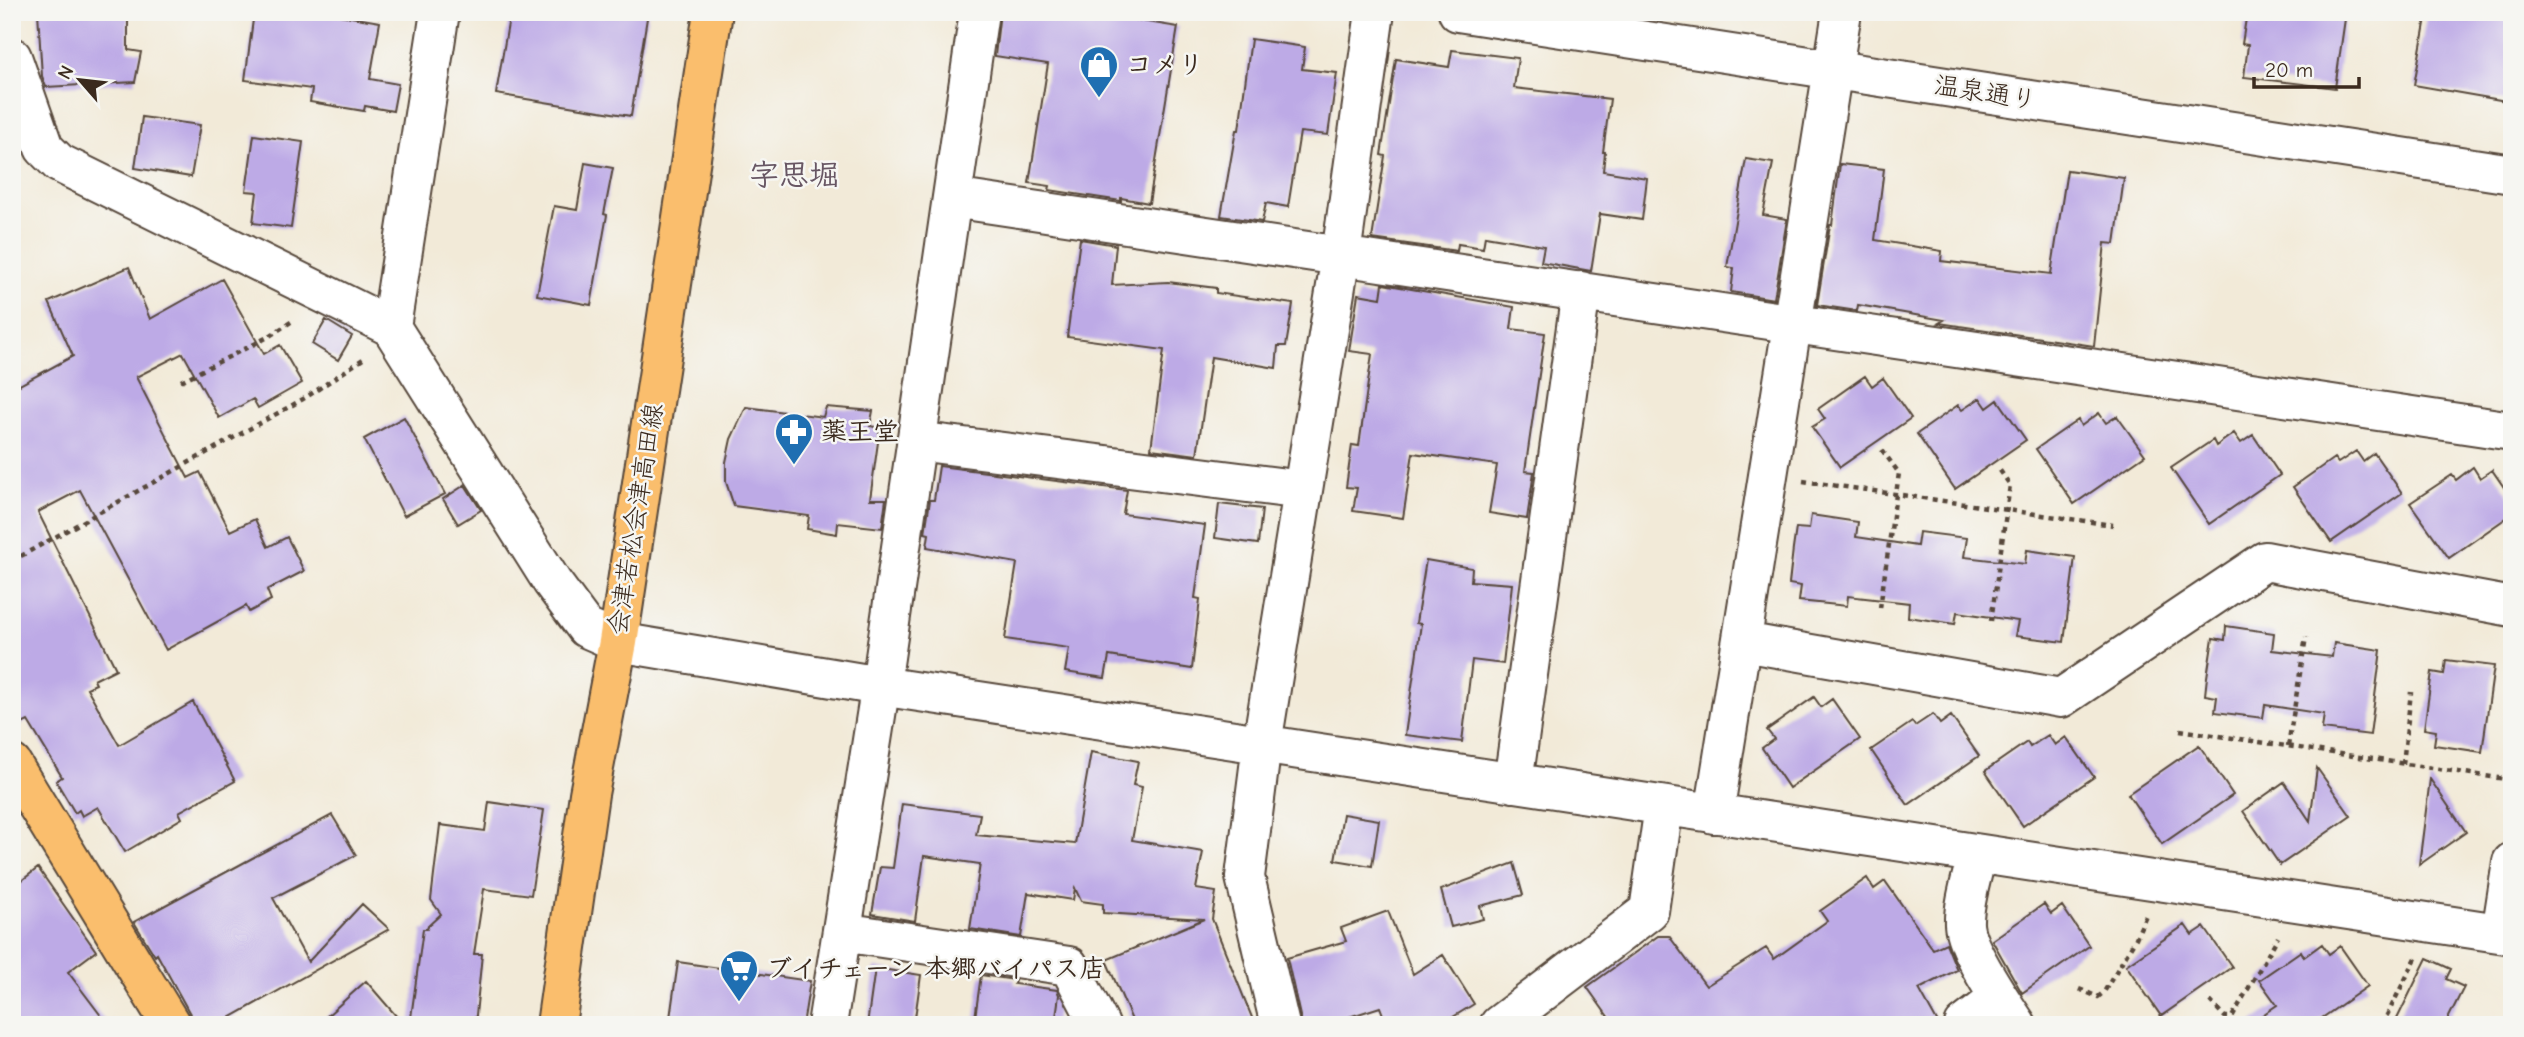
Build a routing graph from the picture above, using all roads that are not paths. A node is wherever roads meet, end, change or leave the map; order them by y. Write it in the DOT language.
graph roads {
  1 [pos="440,12"];
  2 [pos="713,12"];
  3 [pos="979,12"];
  4 [pos="1375,12"];
  5 [pos="1458,12"];
  6 [pos="1842,12"];
  7 [pos="12,57"];
  8 [pos="1833,70"];
  9 [pos="2512,174"];
  10 [pos="951,198"];
  11 [pos="1341,255"];
  12 [pos="1581,291"];
  13 [pos="1791,323"];
  14 [pos="394,331"];
  15 [pos="2512,431"];
  16 [pos="916,441"];
  17 [pos="1303,491"];
  18 [pos="2512,607"];
  19 [pos="618,642"];
  20 [pos="1743,642"];
  21 [pos="880,687"];
  22 [pos="1262,744"];
  23 [pos="12,764"];
  24 [pos="1513,783"];
  25 [pos="1664,806"];
  26 [pos="1714,814"];
  27 [pos="1977,854"];
  28 [pos="2512,862"];
  29 [pos="842,932"];
  30 [pos="2506,934"];
  31 [pos="2008,1011"];
  32 [pos="171,1025"];
  33 [pos="556,1025"];
  34 [pos="827,1025"];
  35 [pos="1100,1025"];
  36 [pos="1280,1025"];
  37 [pos="1499,1025"];
  38 [pos="1964,1025"];
  1 -- 14 [label="street"];
  2 -- 19 [label="main road, 会津若松会津高田線"];
  3 -- 10 [label="street"];
  4 -- 11 [label="street"];
  5 -- 8 [label="street, 温泉通り"];
  6 -- 8 [label="street"];
  7 -- 14 [label="street"];
  8 -- 9 [label="street, 温泉通り"];
  8 -- 13 [label="street"];
  10 -- 11 [label="street"];
  10 -- 16 [label="street"];
  11 -- 12 [label="street"];
  11 -- 17 [label="street"];
  12 -- 13 [label="street"];
  12 -- 24 [label="street"];
  13 -- 15 [label="street"];
  13 -- 20 [label="street"];
  14 -- 19 [label="street"];
  16 -- 17 [label="street"];
  16 -- 21 [label="street"];
  17 -- 22 [label="street"];
  18 -- 20 [label="street"];
  19 -- 21 [label="street"];
  19 -- 33 [label="main road, 会津若松会津高田線"];
  20 -- 26 [label="street"];
  21 -- 22 [label="street"];
  21 -- 29 [label="street"];
  22 -- 24 [label="street"];
  22 -- 36 [label="street"];
  23 -- 32 [label="main road"];
  24 -- 25 [label="street"];
  25 -- 26 [label="street"];
  25 -- 37 [label="street"];
  26 -- 27 [label="street"];
  27 -- 30 [label="street"];
  27 -- 31 [label="street"];
  28 -- 30 [label="street"];
  29 -- 34 [label="street"];
  29 -- 35 [label="street"];
  31 -- 38 [label="street"];
}
